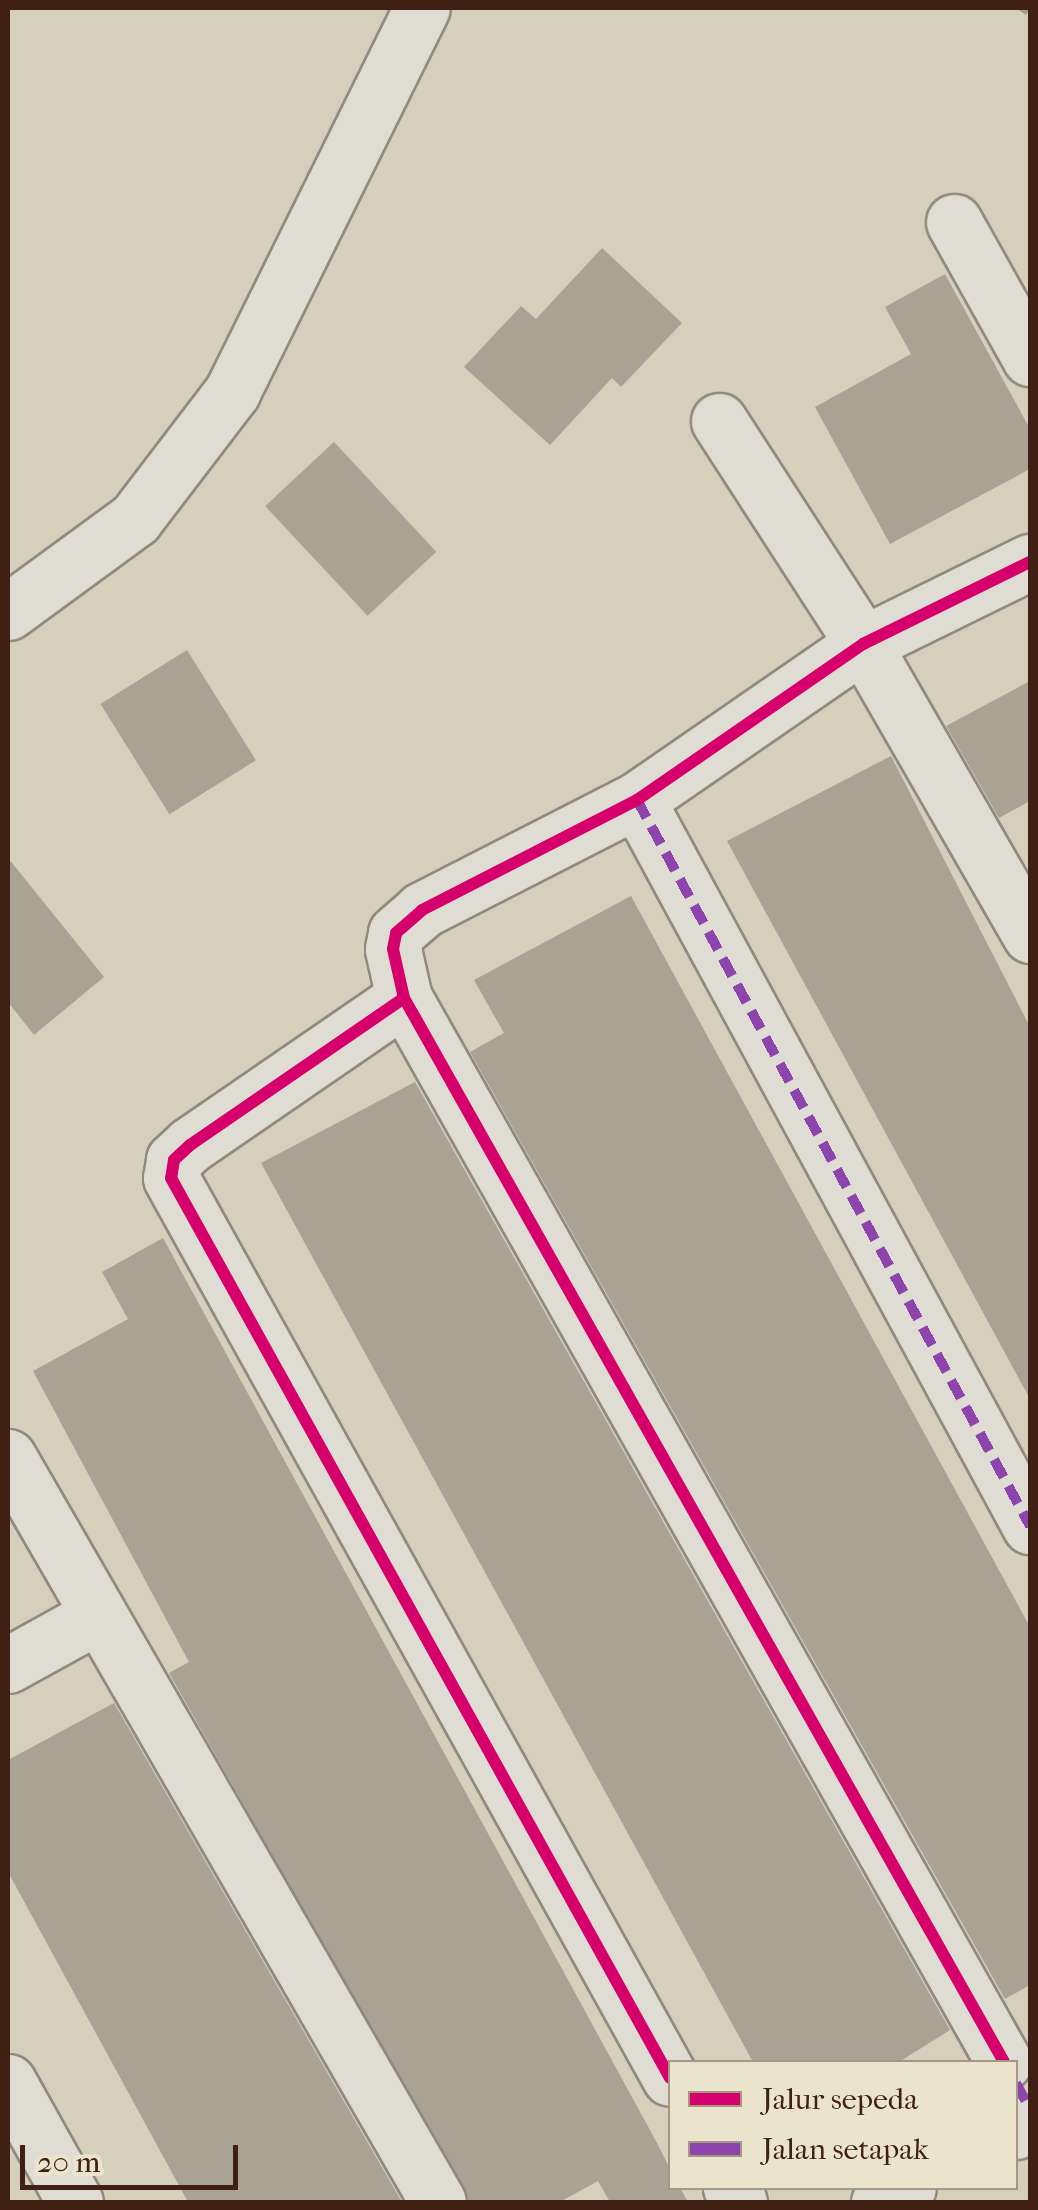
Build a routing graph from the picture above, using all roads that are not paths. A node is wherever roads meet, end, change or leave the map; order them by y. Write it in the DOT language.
graph roads {
  1 [pos="422,8"];
  2 [pos="954,222"];
  3 [pos="1030,358"];
  4 [pos="719,420"];
  5 [pos="1030,562"];
  6 [pos="8,612"];
  7 [pos="863,644"];
  8 [pos="638,800"];
  9 [pos="1030,935"];
  10 [pos="404,998"];
  11 [pos="8,1457"];
  12 [pos="1030,1526"];
  13 [pos="94,1617"];
  14 [pos="8,1664"];
  15 [pos="1003,2060"];
  16 [pos="668,2074"];
  17 [pos="8,2082"];
  18 [pos="1018,2087"];
  19 [pos="1030,2110"];
  20 [pos="904,2190"];
  21 [pos="75,2202"];
  22 [pos="438,2202"];
  23 [pos="879,2202"];
  1 -- 6 [label="street"];
  2 -- 3 [label="street"];
  4 -- 7 [label="street"];
  5 -- 7 [label="street"];
  7 -- 8 [label="street"];
  7 -- 9 [label="street"];
  8 -- 10 [label="street"];
  8 -- 12 [label="street"];
  10 -- 15 [label="street"];
  10 -- 16 [label="street"];
  11 -- 13 [label="street"];
  13 -- 14 [label="street"];
  13 -- 22 [label="street"];
  17 -- 21 [label="street"];
  18 -- 19 [label="street"];
  20 -- 23 [label="street"];
}
